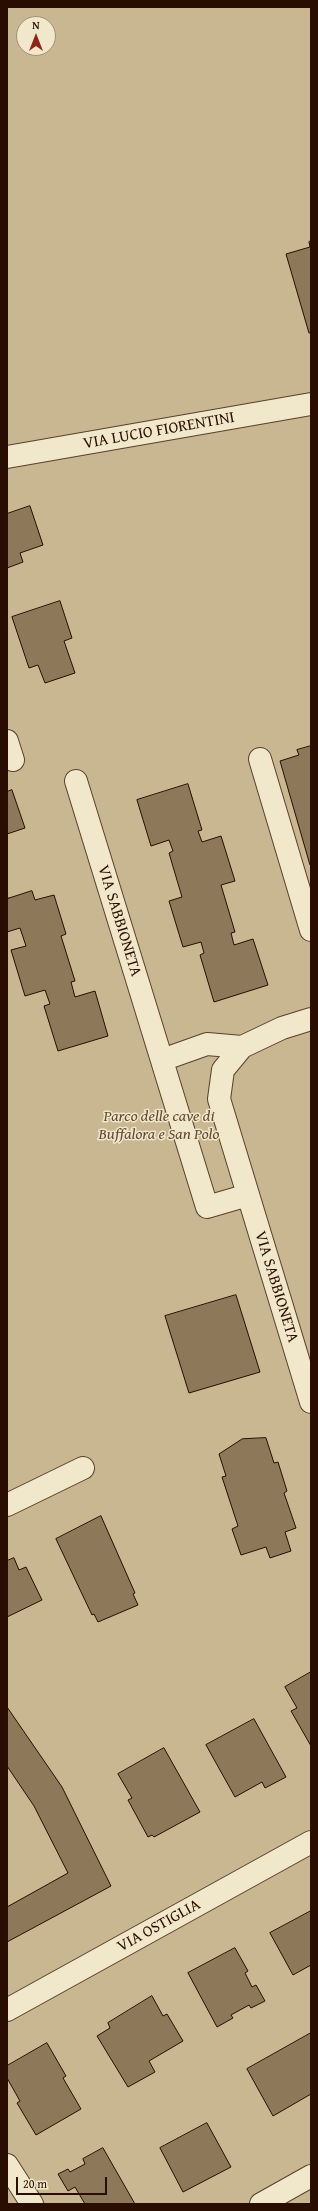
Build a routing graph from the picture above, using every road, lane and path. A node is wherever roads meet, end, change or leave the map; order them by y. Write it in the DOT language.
graph roads {
  1 [pos="311,404"];
  2 [pos="7,457"];
  3 [pos="260,759"];
  4 [pos="76,781"];
  5 [pos="311,930"];
  6 [pos="311,1019"];
  7 [pos="242,1047"];
  8 [pos="162,1060"];
  9 [pos="248,1195"];
  10 [pos="311,1402"];
  11 [pos="83,1468"];
  12 [pos="7,1505"];
  13 [pos="311,1842"];
  14 [pos="7,2010"];
  15 [pos="9,2174"];
  16 [pos="311,2176"];
  17 [pos="32,2204"];
  18 [pos="261,2204"];
  1 -- 2 [label="street, VIA LUCIO FIORENTINI"];
  3 -- 5 [label="street"];
  4 -- 8 [label="street, VIA SABBIONETA"];
  6 -- 7 [label="street"];
  7 -- 8 [label="street"];
  7 -- 9 [label="street, VIA SABBIONETA"];
  8 -- 9 [label="street, VIA SABBIONETA"];
  9 -- 10 [label="street, VIA SABBIONETA"];
  11 -- 12 [label="street"];
  13 -- 14 [label="street, VIA OSTIGLIA"];
  15 -- 17 [label="street"];
  16 -- 18 [label="street"];
}
